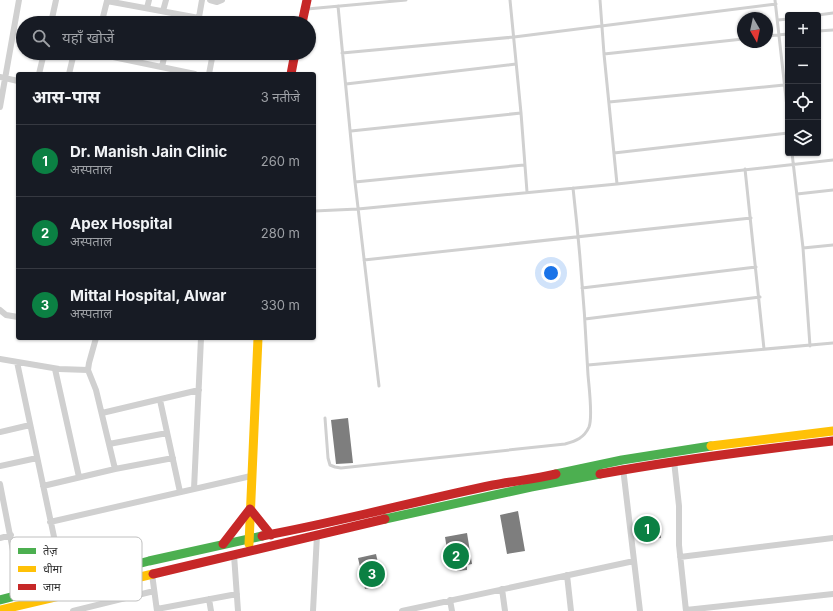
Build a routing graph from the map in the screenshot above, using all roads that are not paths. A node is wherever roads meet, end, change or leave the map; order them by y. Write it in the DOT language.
graph roads {
  1 [pos="19,0"];
  2 [pos="56,0"];
  3 [pos="107,0"];
  4 [pos="149,0"];
  5 [pos="166,0"];
  6 [pos="202,0"];
  7 [pos="210,0"];
  8 [pos="222,0"];
  9 [pos="406,0"];
  10 [pos="510,0"];
  11 [pos="600,0"];
  12 [pos="775,0"];
  13 [pos="380,1"];
  14 [pos="776,4"];
  15 [pos="306,5"];
  16 [pos="338,6"];
  17 [pos="147,8"];
  18 [pos="163,11"];
  19 [pos="833,13"];
  20 [pos="821,15"];
  21 [pos="53,16"];
  22 [pos="103,16"];
  23 [pos="182,16"];
  24 [pos="199,16"];
  25 [pos="304,16"];
  26 [pos="785,19"];
  27 [pos="778,20"];
  28 [pos="601,26"];
  29 [pos="833,30"];
  30 [pos="821,32"];
  31 [pos="785,34"];
  32 [pos="779,35"];
  33 [pos="773,36"];
  34 [pos="514,37"];
  35 [pos="737,40"];
  36 [pos="342,53"];
  37 [pos="604,54"];
  38 [pos="43,60"];
  39 [pos="72,60"];
  40 [pos="135,60"];
  41 [pos="164,60"];
  42 [pos="212,60"];
  43 [pos="294,60"];
  44 [pos="516,64"];
  45 [pos="162,67"];
  46 [pos="40,72"];
  47 [pos="69,72"];
  48 [pos="186,72"];
  49 [pos="209,72"];
  50 [pos="291,72"];
  51 [pos="2,77"];
  52 [pos="16,80"];
  53 [pos="346,84"];
  54 [pos="784,85"];
  55 [pos="785,93"];
  56 [pos="609,102"];
  57 [pos="0,107"];
  58 [pos="521,113"];
  59 [pos="350,131"];
  60 [pos="785,133"];
  61 [pos="614,153"];
  62 [pos="792,156"];
  63 [pos="833,160"];
  64 [pos="793,164"];
  65 [pos="524,165"];
  66 [pos="746,169"];
  67 [pos="355,182"];
  68 [pos="617,184"];
  69 [pos="573,188"];
  70 [pos="833,190"];
  71 [pos="527,192"];
  72 [pos="797,194"];
  73 [pos="358,209"];
  74 [pos="316,211"];
  75 [pos="751,218"];
  76 [pos="578,237"];
  77 [pos="833,245"];
  78 [pos="803,248"];
  79 [pos="364,260"];
  80 [pos="756,267"];
  81 [pos="582,288"];
  82 [pos="760,297"];
  83 [pos="0,310"];
  84 [pos="16,317"];
  85 [pos="585,319"];
  86 [pos="95,340"];
  87 [pos="201,340"];
  88 [pos="257,340"];
  89 [pos="833,343"];
  90 [pos="810,346"];
  91 [pos="764,349"];
  92 [pos="0,359"];
  93 [pos="17,362"];
  94 [pos="588,366"];
  95 [pos="54,369"];
  96 [pos="88,370"];
  97 [pos="379,386"];
  98 [pos="199,390"];
  99 [pos="160,400"];
  100 [pos="102,413"];
  101 [pos="325,418"];
  102 [pos="30,425"];
  103 [pos="833,430"];
  104 [pos="0,431"];
  105 [pos="168,433"];
  106 [pos="833,441"];
  107 [pos="110,444"];
  108 [pos="765,444"];
  109 [pos="833,445"];
  110 [pos="37,458"];
  111 [pos="173,458"];
  112 [pos="622,460"];
  113 [pos="674,461"];
  114 [pos="0,466"];
  115 [pos="115,469"];
  116 [pos="623,471"];
  117 [pos="251,476"];
  118 [pos="79,478"];
  119 [pos="0,484"];
  120 [pos="43,486"];
  121 [pos="194,489"];
  122 [pos="180,492"];
  123 [pos="250,509"];
  124 [pos="50,522"];
  125 [pos="11,535"];
  126 [pos="271,535"];
  127 [pos="317,535"];
  128 [pos="53,537"];
  129 [pos="0,538"];
  130 [pos="833,538"];
  131 [pos="249,539"];
  132 [pos="223,544"];
  133 [pos="249,551"];
  134 [pos="234,555"];
  135 [pos="680,557"];
  136 [pos="634,561"];
  137 [pos="142,563"];
  138 [pos="152,574"];
  139 [pos="567,575"];
  140 [pos="142,576"];
  141 [pos="502,589"];
  142 [pos="154,591"];
  143 [pos="142,594"];
  144 [pos="237,594"];
  145 [pos="833,594"];
  146 [pos="10,597"];
  147 [pos="209,599"];
  148 [pos="0,600"];
  149 [pos="450,600"];
  150 [pos="24,601"];
  151 [pos="38,601"];
  152 [pos="114,601"];
  153 [pos="25,604"];
  154 [pos="0,610"];
  155 [pos="157,610"];
  156 [pos="73,611"];
  157 [pos="211,611"];
  158 [pos="238,611"];
  159 [pos="313,611"];
  160 [pos="402,611"];
  161 [pos="452,611"];
  162 [pos="505,611"];
  163 [pos="571,611"];
  164 [pos="640,611"];
  165 [pos="686,611"];
  1 -- 51 [label="street"];
  2 -- 21 [label="street"];
  3 -- 17 [label="street"];
  3 -- 22 [label="street"];
  4 -- 17 [label="street"];
  5 -- 18 [label="street"];
  6 -- 24 [label="street"];
  7 -- 8 [label="street"];
  9 -- 13 [label="lane"];
  10 -- 34 [label="lane"];
  11 -- 28 [label="lane"];
  12 -- 14 [label="lane"];
  13 -- 16 [label="lane"];
  14 -- 27 [label="lane"];
  14 -- 28 [label="lane"];
  15 -- 16 [label="lane"];
  15 -- 25 [label="main road"];
  16 -- 36 [label="lane"];
  17 -- 18 [label="street"];
  18 -- 23 [label="street"];
  19 -- 20 [label="lane"];
  26 -- 27 [label="lane"];
  27 -- 32 [label="lane"];
  28 -- 34 [label="lane"];
  28 -- 37 [label="lane"];
  29 -- 30 [label="lane"];
  31 -- 32 [label="lane"];
  32 -- 33 [label="lane"];
  32 -- 54 [label="lane"];
  34 -- 36 [label="lane"];
  34 -- 44 [label="lane"];
  35 -- 37 [label="lane"];
  36 -- 53 [label="lane"];
  37 -- 56 [label="lane"];
  38 -- 46 [label="street"];
  39 -- 47 [label="street"];
  40 -- 45 [label="street"];
  41 -- 45 [label="street"];
  42 -- 49 [label="street"];
  43 -- 50 [label="main road"];
  44 -- 53 [label="lane"];
  44 -- 58 [label="lane"];
  45 -- 48 [label="street"];
  51 -- 52 [label="street"];
  51 -- 57 [label="street"];
  53 -- 59 [label="lane"];
  54 -- 55 [label="lane"];
  54 -- 56 [label="lane"];
  56 -- 61 [label="lane"];
  58 -- 59 [label="lane"];
  58 -- 65 [label="lane"];
  59 -- 67 [label="lane"];
  60 -- 61 [label="lane"];
  61 -- 68 [label="lane"];
  62 -- 64 [label="lane"];
  63 -- 64 [label="lane"];
  64 -- 66 [label="lane"];
  64 -- 72 [label="lane"];
  65 -- 67 [label="lane"];
  65 -- 71 [label="lane"];
  66 -- 68 [label="lane"];
  66 -- 75 [label="lane"];
  67 -- 73 [label="lane"];
  68 -- 69 [label="lane"];
  69 -- 71 [label="lane"];
  69 -- 76 [label="lane"];
  70 -- 72 [label="lane"];
  71 -- 73 [label="lane"];
  72 -- 78 [label="lane"];
  73 -- 74 [label="lane"];
  73 -- 79 [label="lane"];
  75 -- 76 [label="lane"];
  75 -- 80 [label="lane"];
  76 -- 79 [label="lane"];
  76 -- 81 [label="lane"];
  77 -- 78 [label="lane"];
  78 -- 90 [label="lane"];
  79 -- 97 [label="lane"];
  80 -- 81 [label="lane"];
  80 -- 82 [label="lane"];
  81 -- 85 [label="lane"];
  82 -- 85 [label="lane"];
  82 -- 91 [label="lane"];
  83 -- 84 [label="street"];
  85 -- 94 [label="lane"];
  86 -- 96 [label="street"];
  87 -- 98 [label="street"];
  88 -- 117 [label="main road"];
  89 -- 90 [label="lane"];
  90 -- 91 [label="lane"];
  91 -- 94 [label="lane"];
  92 -- 93 [label="street"];
  93 -- 95 [label="street"];
  93 -- 102 [label="street"];
  94 -- 101 [label="lane"];
  95 -- 96 [label="street"];
  95 -- 118 [label="street"];
  96 -- 100 [label="street"];
  98 -- 99 [label="street"];
  98 -- 121 [label="street"];
  99 -- 100 [label="street"];
  99 -- 105 [label="street"];
  100 -- 107 [label="street"];
  102 -- 104 [label="street"];
  102 -- 110 [label="street"];
  103 -- 108 [label="main road"];
  105 -- 107 [label="street"];
  105 -- 111 [label="street"];
  106 -- 108 [label="main road"];
  106 -- 109 [label="street"];
  107 -- 115 [label="street"];
  108 -- 112 [label="main road"];
  108 -- 113 [label="main road"];
  110 -- 114 [label="street"];
  110 -- 120 [label="street"];
  111 -- 115 [label="street"];
  111 -- 122 [label="street"];
  112 -- 116 [label="street"];
  112 -- 126 [label="main road"];
  113 -- 116 [label="main road"];
  113 -- 135 [label="street"];
  115 -- 118 [label="street"];
  116 -- 127 [label="main road"];
  116 -- 136 [label="street"];
  117 -- 121 [label="street"];
  117 -- 123 [label="main road"];
  118 -- 120 [label="street"];
  119 -- 125 [label="street"];
  120 -- 124 [label="street"];
  121 -- 122 [label="street"];
  122 -- 124 [label="street"];
  123 -- 126 [label="main road"];
  123 -- 131 [label="main road"];
  123 -- 132 [label="main road"];
  124 -- 128 [label="street"];
  125 -- 129 [label="street"];
  126 -- 131 [label="main road"];
  127 -- 133 [label="main road"];
  127 -- 159 [label="street"];
  130 -- 135 [label="street"];
  131 -- 132 [label="main road"];
  131 -- 133 [label="main road"];
  132 -- 137 [label="main road"];
  133 -- 134 [label="main road"];
  134 -- 138 [label="main road"];
  134 -- 144 [label="street"];
  135 -- 165 [label="street"];
  136 -- 139 [label="street"];
  136 -- 164 [label="street"];
  138 -- 140 [label="main road"];
  138 -- 142 [label="street"];
  139 -- 141 [label="street"];
  139 -- 163 [label="street"];
  141 -- 149 [label="street"];
  141 -- 162 [label="street"];
  142 -- 143 [label="street"];
  142 -- 155 [label="street"];
  144 -- 147 [label="street"];
  144 -- 158 [label="street"];
  145 -- 165 [label="street"];
  146 -- 148 [label="main road"];
  147 -- 155 [label="street"];
  147 -- 157 [label="street"];
  149 -- 160 [label="street"];
  149 -- 161 [label="street"];
  150 -- 153 [label="street"];
  151 -- 153 [label="main road"];
  152 -- 156 [label="street"];
  153 -- 154 [label="main road"];
}
